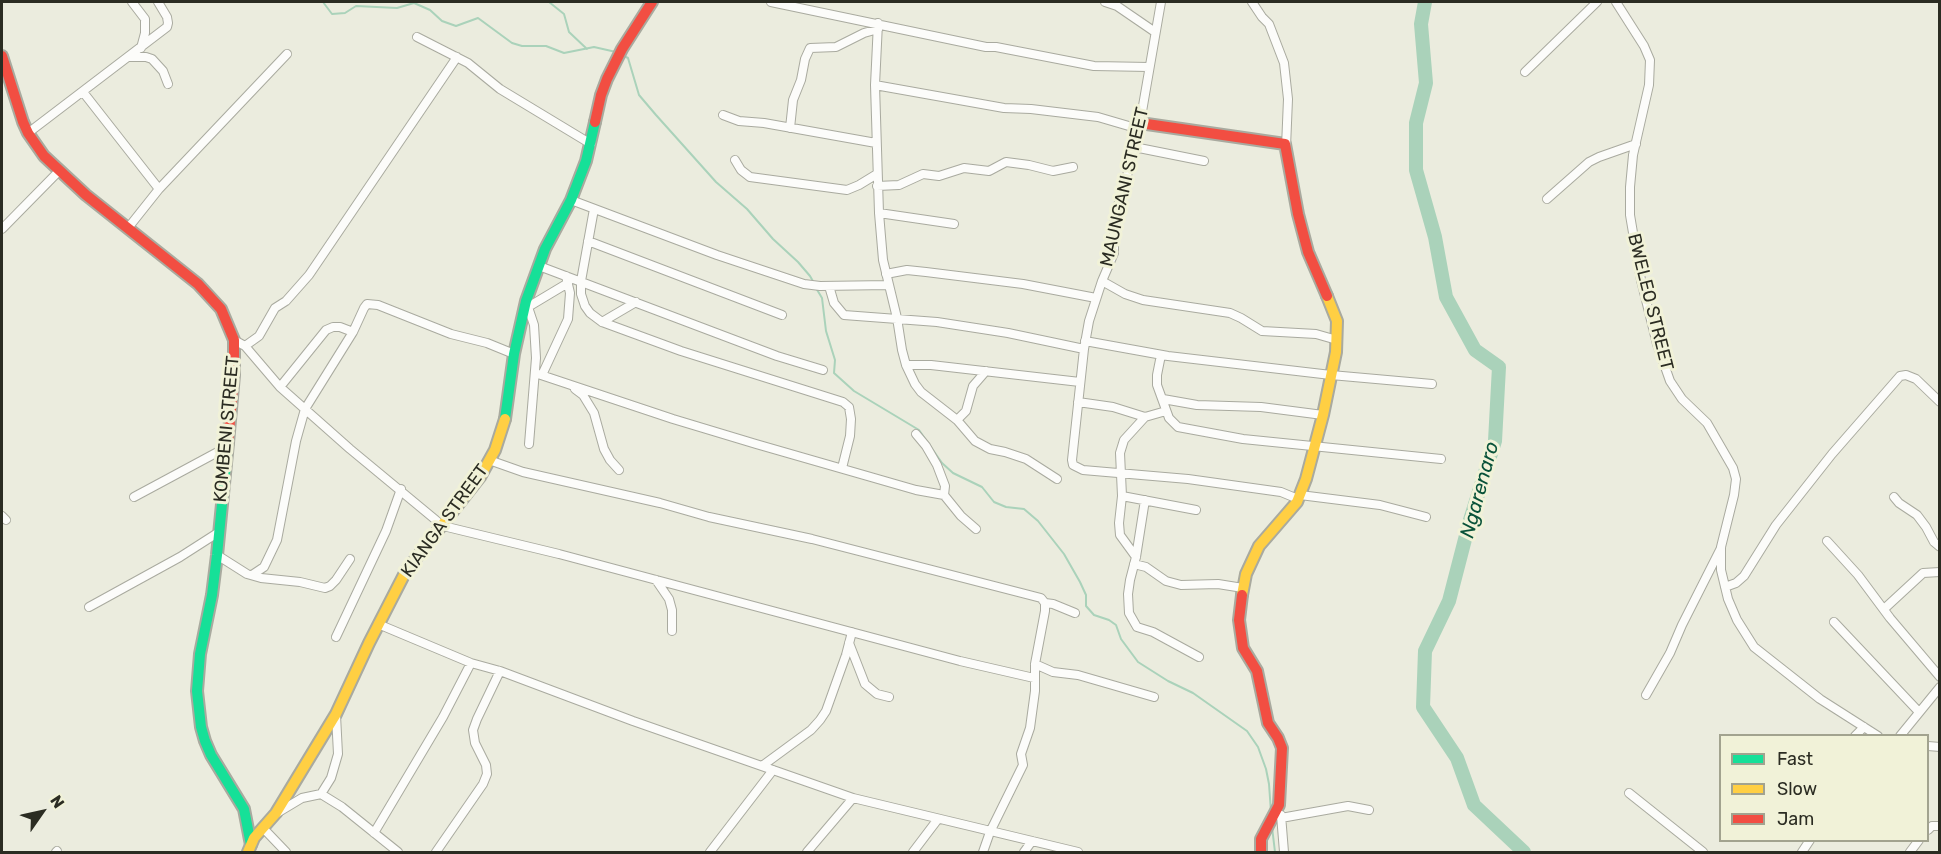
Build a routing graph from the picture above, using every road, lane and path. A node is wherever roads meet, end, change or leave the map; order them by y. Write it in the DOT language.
graph roads {
  1 [pos="132,2"];
  2 [pos="158,2"];
  3 [pos="652,2"];
  4 [pos="771,2"];
  5 [pos="1105,2"];
  6 [pos="1161,2"];
  7 [pos="1252,2"];
  8 [pos="1598,2"];
  9 [pos="1616,2"];
  10 [pos="878,26"];
  11 [pos="1155,32"];
  12 [pos="417,37"];
  13 [pos="141,48"];
  14 [pos="287,54"];
  15 [pos="2,56"];
  16 [pos="129,57"];
  17 [pos="457,57"];
  18 [pos="1149,67"];
  19 [pos="1526,72"];
  20 [pos="168,84"];
  21 [pos="875,85"];
  22 [pos="84,92"];
  23 [pos="723,115"];
  24 [pos="1140,126"];
  25 [pos="790,128"];
  26 [pos="28,133"];
  27 [pos="876,143"];
  28 [pos="591,144"];
  29 [pos="1636,144"];
  30 [pos="1134,147"];
  31 [pos="1286,147"];
  32 [pos="735,160"];
  33 [pos="1204,161"];
  34 [pos="1073,167"];
  35 [pos="59,171"];
  36 [pos="877,174"];
  37 [pos="877,186"];
  38 [pos="159,189"];
  39 [pos="1547,199"];
  40 [pos="571,200"];
  41 [pos="594,209"];
  42 [pos="879,213"];
  43 [pos="954,224"];
  44 [pos="128,228"];
  45 [pos="2,229"];
  46 [pos="588,241"];
  47 [pos="539,266"];
  48 [pos="886,273"];
  49 [pos="567,279"];
  50 [pos="581,281"];
  51 [pos="1102,281"];
  52 [pos="829,285"];
  53 [pos="889,285"];
  54 [pos="1096,298"];
  55 [pos="636,302"];
  56 [pos="527,304"];
  57 [pos="782,315"];
  58 [pos="897,318"];
  59 [pos="602,322"];
  60 [pos="353,332"];
  61 [pos="234,340"];
  62 [pos="1337,340"];
  63 [pos="1084,345"];
  64 [pos="245,346"];
  65 [pos="514,354"];
  66 [pos="1161,355"];
  67 [pos="906,365"];
  68 [pos="823,370"];
  69 [pos="986,371"];
  70 [pos="538,374"];
  71 [pos="1331,375"];
  72 [pos="1080,382"];
  73 [pos="1432,384"];
  74 [pos="572,386"];
  75 [pos="280,387"];
  76 [pos="1163,399"];
  77 [pos="1078,402"];
  78 [pos="1940,402"];
  79 [pos="305,409"];
  80 [pos="1166,411"];
  81 [pos="1323,415"];
  82 [pos="1145,417"];
  83 [pos="957,420"];
  84 [pos="916,434"];
  85 [pos="529,444"];
  86 [pos="1315,445"];
  87 [pos="227,447"];
  88 [pos="1441,459"];
  89 [pos="489,460"];
  90 [pos="842,468"];
  91 [pos="619,470"];
  92 [pos="1121,472"];
  93 [pos="1057,479"];
  94 [pos="401,489"];
  95 [pos="944,495"];
  96 [pos="1122,496"];
  97 [pos="134,497"];
  98 [pos="1299,497"];
  99 [pos="1894,497"];
  100 [pos="1146,500"];
  101 [pos="1196,510"];
  102 [pos="1426,517"];
  103 [pos="443,526"];
  104 [pos="976,529"];
  105 [pos="219,532"];
  106 [pos="1827,541"];
  107 [pos="1721,547"];
  108 [pos="1940,547"];
  109 [pos="217,555"];
  110 [pos="350,559"];
  111 [pos="1135,560"];
  112 [pos="1940,572"];
  113 [pos="252,575"];
  114 [pos="656,580"];
  115 [pos="1725,587"];
  116 [pos="1243,588"];
  117 [pos="1045,603"];
  118 [pos="89,607"];
  119 [pos="1884,609"];
  120 [pos="1075,613"];
  121 [pos="1834,622"];
  122 [pos="378,624"];
  123 [pos="672,631"];
  124 [pos="852,632"];
  125 [pos="336,637"];
  126 [pos="849,643"];
  127 [pos="1198,657"];
  128 [pos="471,663"];
  129 [pos="1035,664"];
  130 [pos="500,670"];
  131 [pos="1940,677"];
  132 [pos="1034,678"];
  133 [pos="1940,687"];
  134 [pos="1646,695"];
  135 [pos="888,697"];
  136 [pos="1154,697"];
  137 [pos="1919,712"];
  138 [pos="336,714"];
  139 [pos="1864,727"];
  140 [pos="1856,734"];
  141 [pos="1876,734"];
  142 [pos="1901,734"];
  143 [pos="762,766"];
  144 [pos="773,770"];
  145 [pos="1629,793"];
  146 [pos="321,794"];
  147 [pos="853,798"];
  148 [pos="1279,805"];
  149 [pos="1369,810"];
  150 [pos="276,813"];
  151 [pos="1281,818"];
  152 [pos="938,819"];
  153 [pos="263,828"];
  154 [pos="990,832"];
  155 [pos="375,833"];
  156 [pos="1032,841"];
  157 [pos="249,849"];
  158 [pos="286,852"];
  159 [pos="398,852"];
  160 [pos="436,852"];
  161 [pos="710,852"];
  162 [pos="807,852"];
  163 [pos="913,852"];
  164 [pos="983,852"];
  165 [pos="1023,852"];
  166 [pos="1078,852"];
  167 [pos="1261,852"];
  168 [pos="1284,852"];
  169 [pos="1703,852"];
  1 -- 13 [label="street"];
  2 -- 13 [label="street"];
  3 -- 28 [label="street, KIANGA STREET"];
  4 -- 10 [label="street"];
  5 -- 11 [label="street"];
  6 -- 11 [label="street, MAUNGANI STREET"];
  7 -- 31 [label="street"];
  8 -- 19 [label="street"];
  9 -- 29 [label="street, BWELEO STREET"];
  10 -- 18 [label="street"];
  10 -- 21 [label="street"];
  10 -- 25 [label="street"];
  11 -- 18 [label="street, MAUNGANI STREET"];
  12 -- 17 [label="street"];
  13 -- 16 [label="street"];
  14 -- 38 [label="street"];
  15 -- 26 [label="street, KOMBENI STREET"];
  16 -- 20 [label="street"];
  16 -- 22 [label="street"];
  17 -- 28 [label="street"];
  17 -- 64 [label="street"];
  18 -- 24 [label="street, MAUNGANI STREET"];
  21 -- 24 [label="street"];
  21 -- 27 [label="street"];
  22 -- 26 [label="street"];
  22 -- 38 [label="street"];
  23 -- 25 [label="street"];
  24 -- 30 [label="street, MAUNGANI STREET"];
  24 -- 31 [label="street"];
  25 -- 27 [label="street"];
  26 -- 35 [label="street, KOMBENI STREET"];
  27 -- 36 [label="street"];
  28 -- 40 [label="street, KIANGA STREET"];
  29 -- 39 [label="street"];
  29 -- 107 [label="street, BWELEO STREET"];
  30 -- 33 [label="street"];
  30 -- 51 [label="street, MAUNGANI STREET"];
  31 -- 62 [label="street"];
  32 -- 36 [label="street"];
  34 -- 37 [label="street"];
  35 -- 44 [label="street, KOMBENI STREET"];
  35 -- 45 [label="street"];
  36 -- 37 [label="street"];
  37 -- 42 [label="street"];
  38 -- 44 [label="street"];
  40 -- 41 [label="street"];
  40 -- 47 [label="street, KIANGA STREET"];
  41 -- 46 [label="street"];
  41 -- 52 [label="street"];
  42 -- 43 [label="street"];
  42 -- 48 [label="street"];
  44 -- 61 [label="street, KOMBENI STREET"];
  46 -- 50 [label="street"];
  46 -- 57 [label="street"];
  47 -- 49 [label="street"];
  47 -- 56 [label="street, KIANGA STREET"];
  48 -- 53 [label="street"];
  48 -- 54 [label="street"];
  49 -- 50 [label="street"];
  49 -- 56 [label="street"];
  49 -- 70 [label="street"];
  50 -- 55 [label="street"];
  50 -- 59 [label="street"];
  51 -- 54 [label="street, MAUNGANI STREET"];
  51 -- 62 [label="street"];
  52 -- 53 [label="street"];
  52 -- 58 [label="street"];
  53 -- 58 [label="street"];
  54 -- 63 [label="street, MAUNGANI STREET"];
  55 -- 59 [label="street"];
  55 -- 68 [label="street"];
  56 -- 65 [label="street, KIANGA STREET"];
  56 -- 70 [label="street"];
  58 -- 63 [label="street"];
  58 -- 67 [label="street"];
  59 -- 90 [label="street"];
  60 -- 65 [label="street"];
  60 -- 75 [label="street"];
  60 -- 79 [label="street"];
  61 -- 64 [label="street"];
  61 -- 87 [label="street, KOMBENI STREET"];
  62 -- 71 [label="street"];
  63 -- 66 [label="street"];
  63 -- 72 [label="street, MAUNGANI STREET"];
  64 -- 75 [label="street"];
  65 -- 89 [label="street, KIANGA STREET"];
  66 -- 71 [label="street"];
  66 -- 76 [label="street"];
  67 -- 69 [label="street"];
  67 -- 83 [label="street"];
  69 -- 72 [label="street"];
  69 -- 83 [label="street"];
  70 -- 74 [label="street"];
  70 -- 85 [label="street"];
  71 -- 73 [label="street"];
  71 -- 81 [label="street"];
  72 -- 77 [label="street, MAUNGANI STREET"];
  74 -- 90 [label="street"];
  74 -- 91 [label="street"];
  75 -- 79 [label="street"];
  76 -- 80 [label="street"];
  76 -- 81 [label="street"];
  77 -- 82 [label="street"];
  77 -- 92 [label="street, MAUNGANI STREET"];
  78 -- 115 [label="street"];
  79 -- 94 [label="street"];
  79 -- 113 [label="street"];
  80 -- 82 [label="street"];
  80 -- 86 [label="street"];
  81 -- 86 [label="street"];
  82 -- 92 [label="street"];
  83 -- 93 [label="street"];
  84 -- 95 [label="street"];
  86 -- 88 [label="street"];
  86 -- 98 [label="street"];
  87 -- 97 [label="street"];
  87 -- 105 [label="street, KOMBENI STREET"];
  89 -- 103 [label="street, KIANGA STREET"];
  89 -- 117 [label="street"];
  90 -- 95 [label="street"];
  92 -- 96 [label="street"];
  92 -- 98 [label="street, MAUNGANI STREET"];
  94 -- 103 [label="street"];
  94 -- 125 [label="street"];
  95 -- 104 [label="street"];
  96 -- 100 [label="street"];
  96 -- 111 [label="street"];
  98 -- 102 [label="street, MAUNGANI STREET"];
  98 -- 116 [label="street"];
  99 -- 108 [label="street"];
  100 -- 101 [label="street"];
  100 -- 111 [label="street"];
  103 -- 114 [label="street"];
  103 -- 122 [label="street, KIANGA STREET"];
  105 -- 109 [label="street, KOMBENI STREET"];
  105 -- 118 [label="street"];
  106 -- 119 [label="street"];
  107 -- 115 [label="street, BWELEO STREET"];
  107 -- 134 [label="street"];
  109 -- 113 [label="street"];
  109 -- 157 [label="street, KOMBENI STREET"];
  110 -- 113 [label="street"];
  111 -- 116 [label="street"];
  111 -- 127 [label="street"];
  112 -- 119 [label="street"];
  114 -- 123 [label="street"];
  114 -- 124 [label="street"];
  115 -- 139 [label="street, BWELEO STREET"];
  116 -- 148 [label="street"];
  117 -- 120 [label="street"];
  117 -- 129 [label="street"];
  119 -- 131 [label="street"];
  121 -- 137 [label="street"];
  122 -- 128 [label="street"];
  122 -- 138 [label="street, KIANGA STREET"];
  124 -- 126 [label="street"];
  124 -- 132 [label="street"];
  126 -- 135 [label="street"];
  126 -- 143 [label="street"];
  128 -- 130 [label="street"];
  128 -- 155 [label="street"];
  129 -- 132 [label="street"];
  129 -- 136 [label="street"];
  130 -- 143 [label="street"];
  130 -- 160 [label="street"];
  132 -- 154 [label="street"];
  133 -- 137 [label="street"];
  137 -- 142 [label="street"];
  138 -- 146 [label="street"];
  138 -- 150 [label="street, KIANGA STREET"];
  139 -- 140 [label="street"];
  139 -- 141 [label="street, BWELEO STREET"];
  143 -- 144 [label="street"];
  144 -- 147 [label="street"];
  144 -- 161 [label="street"];
  145 -- 169 [label="street"];
  146 -- 150 [label="street"];
  146 -- 155 [label="street"];
  147 -- 152 [label="street"];
  147 -- 162 [label="street"];
  148 -- 151 [label="street"];
  148 -- 167 [label="street"];
  149 -- 151 [label="street"];
  150 -- 153 [label="street, KIANGA STREET"];
  151 -- 168 [label="street"];
  152 -- 154 [label="street"];
  152 -- 163 [label="street"];
  153 -- 157 [label="street, KIANGA STREET"];
  153 -- 158 [label="street"];
  154 -- 156 [label="street"];
  154 -- 164 [label="street"];
  155 -- 159 [label="street"];
  156 -- 165 [label="street"];
  156 -- 166 [label="street"];
}
